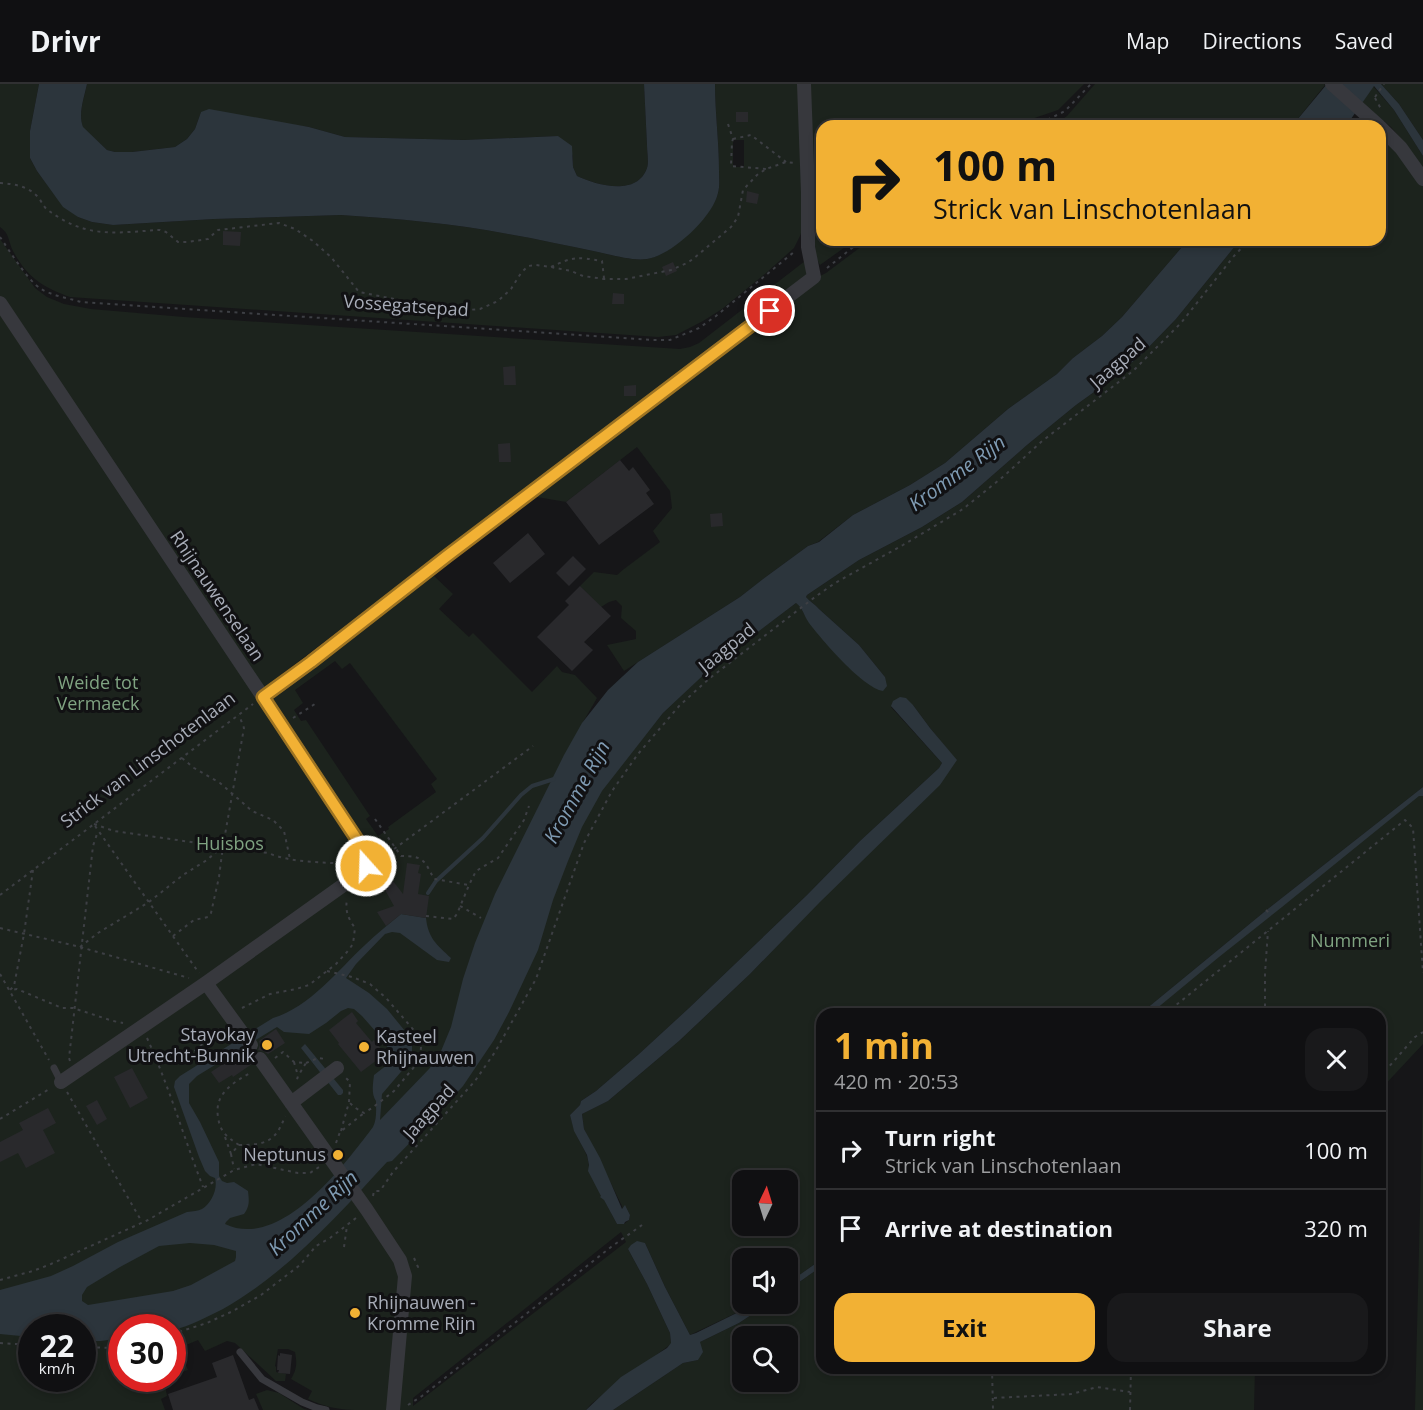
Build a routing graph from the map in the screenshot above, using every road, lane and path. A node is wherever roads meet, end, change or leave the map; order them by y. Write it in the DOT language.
graph roads {
  1 [pos="804,84"];
  2 [pos="1091,84"];
  3 [pos="1332,84"];
  4 [pos="1384,84"];
  5 [pos="1378,92"];
  6 [pos="1046,120"];
  7 [pos="1372,120"];
  8 [pos="728,124"];
  9 [pos="1386,134"];
  10 [pos="733,139"];
  11 [pos="786,162"];
  12 [pos="766,169"];
  13 [pos="807,170"];
  14 [pos="1423,179"];
  15 [pos="0,183"];
  16 [pos="0,237"];
  17 [pos="854,246"];
  18 [pos="1243,246"];
  19 [pos="808,247"];
  20 [pos="551,267"];
  21 [pos="814,277"];
  22 [pos="604,279"];
  23 [pos="0,303"];
  24 [pos="263,697"];
  25 [pos="318,702"];
  26 [pos="239,715"];
  27 [pos="281,725"];
  28 [pos="533,746"];
  29 [pos="181,758"];
  30 [pos="233,794"];
  31 [pos="528,806"];
  32 [pos="375,819"];
  33 [pos="94,824"];
  34 [pos="98,831"];
  35 [pos="223,846"];
  36 [pos="395,848"];
  37 [pos="290,860"];
  38 [pos="366,866"];
  39 [pos="33,870"];
  40 [pos="349,881"];
  41 [pos="469,885"];
  42 [pos="0,895"];
  43 [pos="148,902"];
  44 [pos="460,906"];
  45 [pos="1266,910"];
  46 [pos="1271,915"];
  47 [pos="426,916"];
  48 [pos="481,918"];
  49 [pos="0,928"];
  50 [pos="1268,931"];
  51 [pos="24,934"];
  52 [pos="173,936"];
  53 [pos="80,947"];
  54 [pos="327,971"];
  55 [pos="1423,973"];
  56 [pos="0,974"];
  57 [pos="206,983"];
  58 [pos="10,990"];
  59 [pos="74,1008"];
  60 [pos="1172,1008"];
  61 [pos="1265,1008"];
  62 [pos="230,1017"];
  63 [pos="142,1026"];
  64 [pos="1423,1032"];
  65 [pos="250,1044"];
  66 [pos="320,1058"];
  67 [pos="262,1062"];
  68 [pos="308,1062"];
  69 [pos="159,1064"];
  70 [pos="54,1068"];
  71 [pos="335,1069"];
  72 [pos="1386,1070"];
  73 [pos="76,1071"];
  74 [pos="298,1076"];
  75 [pos="61,1082"];
  76 [pos="350,1082"];
  77 [pos="291,1102"];
  78 [pos="349,1102"];
  79 [pos="364,1113"];
  80 [pos="0,1119"];
  81 [pos="340,1132"];
  82 [pos="225,1137"];
  83 [pos="239,1145"];
  84 [pos="231,1154"];
  85 [pos="332,1161"];
  86 [pos="234,1170"];
  87 [pos="203,1187"];
  88 [pos="366,1204"];
  89 [pos="142,1222"];
  90 [pos="347,1225"];
  91 [pos="642,1225"];
  92 [pos="345,1246"];
  93 [pos="0,1280"];
  94 [pos="186,1330"];
  95 [pos="0,1343"];
  96 [pos="18,1344"];
  97 [pos="240,1352"];
  98 [pos="992,1374"];
  99 [pos="1131,1374"];
  100 [pos="1130,1392"];
  101 [pos="994,1398"];
  102 [pos="411,1404"];
  103 [pos="326,1410"];
  104 [pos="393,1410"];
  105 [pos="993,1410"];
  106 [pos="1130,1410"];
  1 -- 13 [label="street"];
  2 -- 6 [label="path"];
  3 -- 7 [label="street"];
  4 -- 5 [label="path"];
  8 -- 10 [label="path"];
  9 -- 14 [label="street"];
  10 -- 11 [label="path"];
  10 -- 12 [label="path"];
  11 -- 12 [label="path"];
  11 -- 13 [label="path"];
  12 -- 22 [label="path"];
  13 -- 19 [label="street"];
  15 -- 20 [label="path"];
  16 -- 19 [label="path, Vossegatsepad"];
  17 -- 21 [label="path"];
  18 -- 88 [label="path, Jaagpad"];
  19 -- 21 [label="street"];
  20 -- 22 [label="path"];
  20 -- 22 [label="path"];
  21 -- 24 [label="street, Strick van Linschotenlaan"];
  23 -- 24 [label="street, Rhijnauwenselaan"];
  24 -- 26 [label="path, Strick van Linschotenlaan"];
  24 -- 27 [label="street, Rhijnauwenselaan"];
  25 -- 27 [label="path"];
  26 -- 29 [label="path, Strick van Linschotenlaan"];
  26 -- 30 [label="path"];
  27 -- 38 [label="street, Rhijnauwenselaan"];
  28 -- 36 [label="path"];
  29 -- 30 [label="path"];
  29 -- 33 [label="path, Strick van Linschotenlaan"];
  30 -- 35 [label="path"];
  30 -- 37 [label="path"];
  31 -- 41 [label="path"];
  32 -- 36 [label="path"];
  33 -- 34 [label="path"];
  33 -- 35 [label="path"];
  33 -- 39 [label="path, Strick van Linschotenlaan"];
  34 -- 43 [label="path"];
  34 -- 53 [label="path"];
  35 -- 37 [label="path"];
  35 -- 43 [label="path"];
  35 -- 52 [label="path"];
  36 -- 38 [label="path"];
  36 -- 41 [label="path"];
  37 -- 38 [label="path"];
  38 -- 40 [label="street"];
  39 -- 42 [label="path, Strick van Linschotenlaan"];
  39 -- 51 [label="path"];
  40 -- 54 [label="path"];
  40 -- 57 [label="street"];
  41 -- 44 [label="path"];
  43 -- 52 [label="path"];
  43 -- 53 [label="path"];
  44 -- 47 [label="path"];
  44 -- 48 [label="path"];
  45 -- 46 [label="path"];
  49 -- 51 [label="path"];
  50 -- 55 [label="path"];
  50 -- 60 [label="path"];
  50 -- 61 [label="path"];
  51 -- 53 [label="path"];
  51 -- 58 [label="path"];
  52 -- 57 [label="path"];
  53 -- 57 [label="path"];
  53 -- 59 [label="path"];
  54 -- 62 [label="path"];
  54 -- 79 [label="path"];
  56 -- 58 [label="path"];
  57 -- 62 [label="street"];
  57 -- 63 [label="street"];
  58 -- 59 [label="path"];
  58 -- 70 [label="path"];
  59 -- 63 [label="path"];
  59 -- 73 [label="path"];
  62 -- 65 [label="street"];
  62 -- 69 [label="path"];
  63 -- 69 [label="path"];
  63 -- 73 [label="street"];
  64 -- 72 [label="path"];
  66 -- 68 [label="path"];
  67 -- 68 [label="path"];
  67 -- 77 [label="street"];
  67 -- 82 [label="path"];
  68 -- 74 [label="path"];
  69 -- 87 [label="path"];
  70 -- 75 [label="lane"];
  71 -- 77 [label="street"];
  73 -- 75 [label="street"];
  75 -- 80 [label="path"];
  75 -- 89 [label="path"];
  76 -- 78 [label="path"];
  77 -- 83 [label="path"];
  77 -- 85 [label="street"];
  78 -- 79 [label="path"];
  78 -- 81 [label="path"];
  79 -- 81 [label="path"];
  81 -- 85 [label="path"];
  82 -- 83 [label="path"];
  82 -- 84 [label="path"];
  83 -- 84 [label="path"];
  84 -- 86 [label="path"];
  85 -- 86 [label="path"];
  85 -- 88 [label="street"];
  86 -- 87 [label="path"];
  87 -- 89 [label="path"];
  88 -- 90 [label="path, Jaagpad"];
  88 -- 104 [label="street"];
  89 -- 93 [label="path"];
  90 -- 92 [label="path"];
  90 -- 94 [label="path, Jaagpad"];
  91 -- 102 [label="path"];
  95 -- 96 [label="path"];
  97 -- 103 [label="lane"];
  98 -- 101 [label="path"];
  99 -- 100 [label="path"];
  100 -- 101 [label="path"];
  100 -- 106 [label="path"];
  101 -- 105 [label="path"];
}
